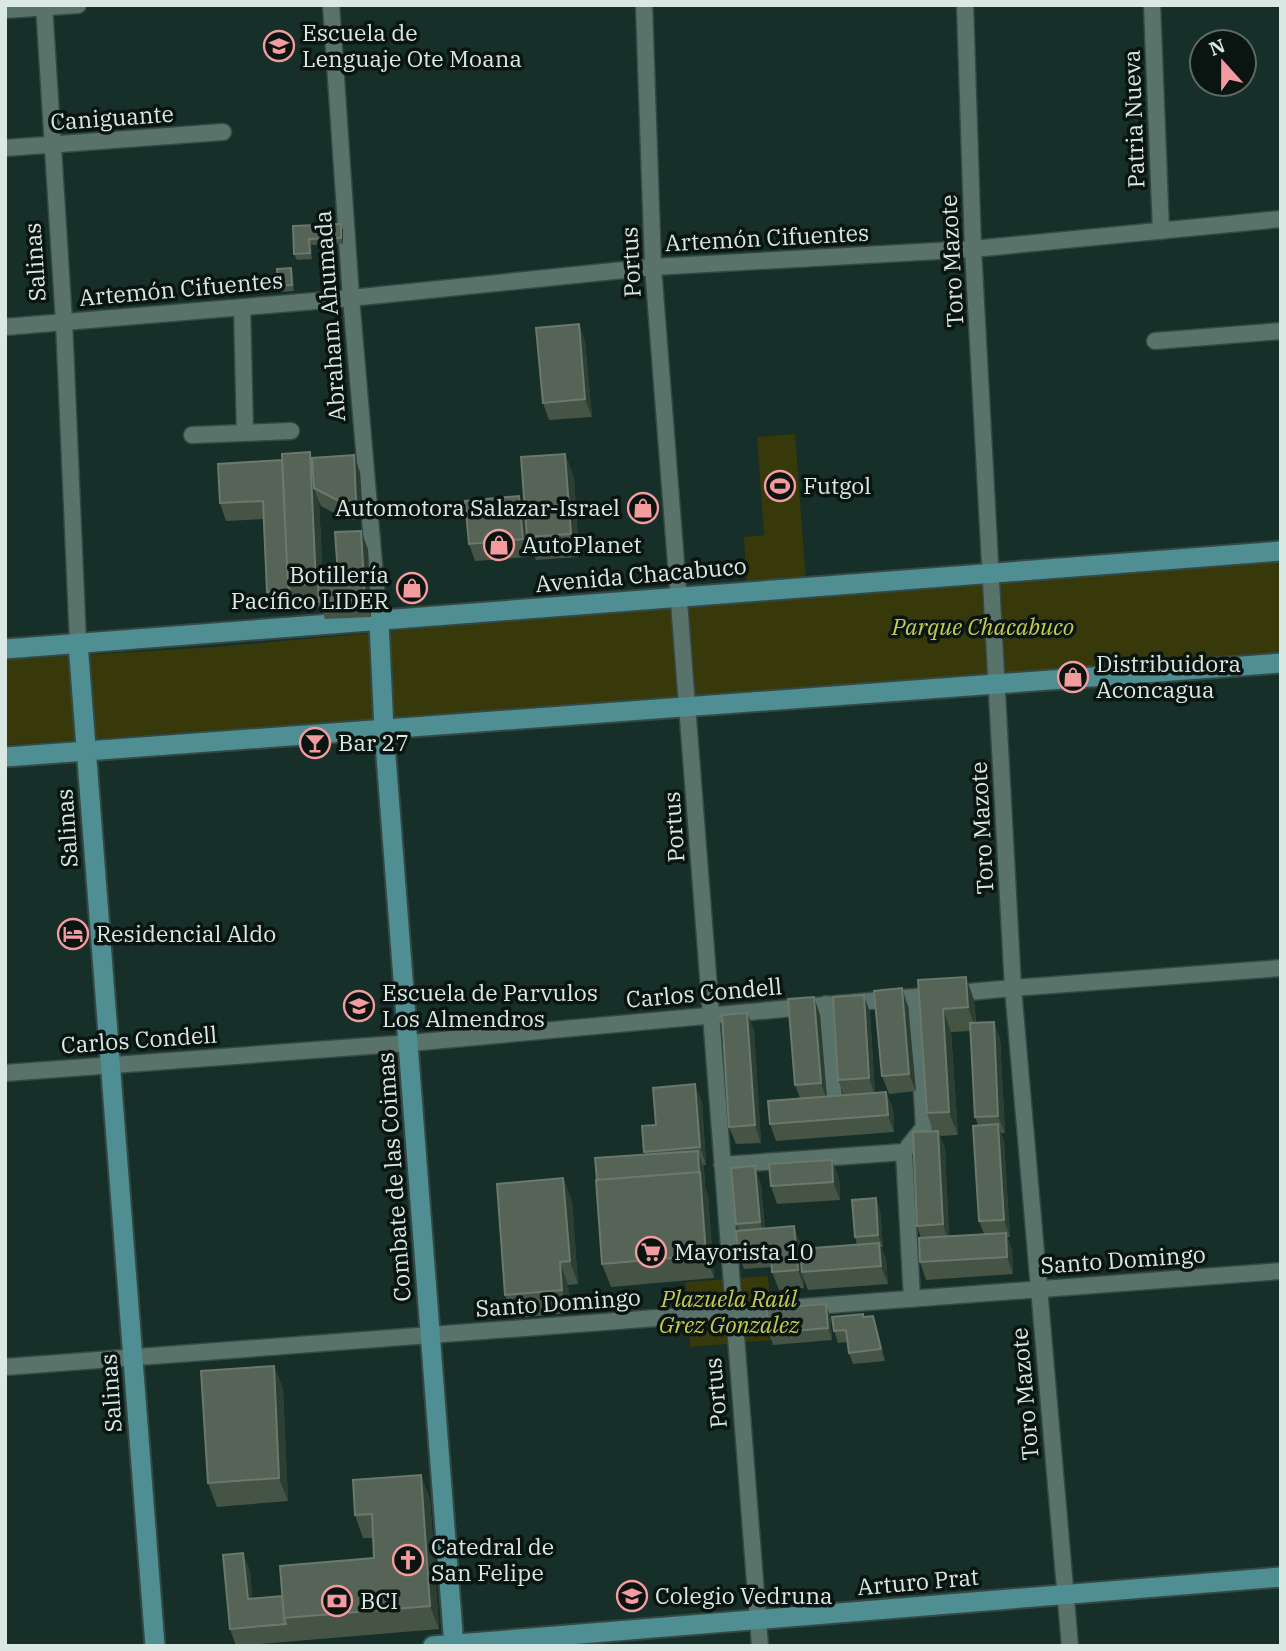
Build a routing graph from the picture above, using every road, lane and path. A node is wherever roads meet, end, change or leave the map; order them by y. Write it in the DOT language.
graph roads {
  1 [pos="78,5"];
  2 [pos="331,5"];
  3 [pos="644,5"];
  4 [pos="965,5"];
  5 [pos="1152,5"];
  6 [pos="44,7"];
  7 [pos="5,10"];
  8 [pos="223,132"];
  9 [pos="52,145"];
  10 [pos="5,148"];
  11 [pos="1281,219"];
  12 [pos="1161,231"];
  13 [pos="973,249"];
  14 [pos="653,267"];
  15 [pos="351,298"];
  16 [pos="242,307"];
  17 [pos="64,322"];
  18 [pos="5,327"];
  19 [pos="1281,331"];
  20 [pos="1155,341"];
  21 [pos="291,431"];
  22 [pos="245,432"];
  23 [pos="192,435"];
  24 [pos="1281,551"];
  25 [pos="992,573"];
  26 [pos="680,595"];
  27 [pos="379,622"];
  28 [pos="78,643"];
  29 [pos="5,649"];
  30 [pos="1281,663"];
  31 [pos="997,684"];
  32 [pos="688,707"];
  33 [pos="384,730"];
  34 [pos="86,751"];
  35 [pos="5,757"];
  36 [pos="1281,968"];
  37 [pos="1013,988"];
  38 [pos="916,998"];
  39 [pos="826,1004"];
  40 [pos="710,1015"];
  41 [pos="410,1043"];
  42 [pos="110,1064"];
  43 [pos="5,1073"];
  44 [pos="834,1102"];
  45 [pos="904,1152"];
  46 [pos="722,1164"];
  47 [pos="1281,1270"];
  48 [pos="1038,1289"];
  49 [pos="912,1299"];
  50 [pos="733,1312"];
  51 [pos="430,1336"];
  52 [pos="132,1356"];
  53 [pos="5,1367"];
  54 [pos="1281,1577"];
  55 [pos="1066,1594"];
  56 [pos="757,1619"];
  57 [pos="454,1645"];
  58 [pos="155,1646"];
  59 [pos="433,1646"];
  60 [pos="760,1646"];
  61 [pos="1070,1646"];
  1 -- 6 [label="street"];
  2 -- 15 [label="street, Abraham Ahumada"];
  3 -- 14 [label="street, Portus"];
  4 -- 13 [label="street, Toro Mazote"];
  5 -- 12 [label="street, Patria Nueva"];
  6 -- 7 [label="street"];
  6 -- 9 [label="street, Salinas"];
  8 -- 9 [label="street, Caniguante"];
  9 -- 10 [label="street, Caniguante"];
  9 -- 17 [label="street, Salinas"];
  11 -- 12 [label="street, Artemón Cifuentes"];
  12 -- 13 [label="street, Artemón Cifuentes"];
  13 -- 14 [label="street, Artemón Cifuentes"];
  13 -- 25 [label="street, Toro Mazote"];
  14 -- 15 [label="street, Artemón Cifuentes"];
  14 -- 26 [label="street, Portus"];
  15 -- 16 [label="street, Artemón Cifuentes"];
  15 -- 27 [label="street, Abraham Ahumada"];
  16 -- 17 [label="street, Artemón Cifuentes"];
  16 -- 22 [label="street"];
  17 -- 18 [label="street, Artemón Cifuentes"];
  17 -- 28 [label="street, Salinas"];
  19 -- 20 [label="street"];
  21 -- 22 [label="street"];
  22 -- 23 [label="street"];
  24 -- 25 [label="main road, Avenida Chacabuco"];
  25 -- 26 [label="main road, Avenida Chacabuco"];
  25 -- 31 [label="street, Toro Mazote"];
  26 -- 27 [label="main road, Avenida Chacabuco"];
  26 -- 32 [label="street, Portus"];
  27 -- 28 [label="main road, Avenida Chacabuco"];
  27 -- 33 [label="main road, Combate de las Coimas"];
  28 -- 29 [label="main road, Avenida Chacabuco"];
  28 -- 34 [label="main road, Salinas"];
  30 -- 31 [label="main road"];
  31 -- 32 [label="main road"];
  31 -- 37 [label="street, Toro Mazote"];
  32 -- 33 [label="main road"];
  32 -- 40 [label="street, Portus"];
  33 -- 34 [label="main road"];
  33 -- 41 [label="main road, Combate de las Coimas"];
  34 -- 35 [label="main road"];
  34 -- 42 [label="main road, Salinas"];
  36 -- 37 [label="street, Carlos Condell"];
  37 -- 38 [label="street, Carlos Condell"];
  37 -- 48 [label="street, Toro Mazote"];
  38 -- 39 [label="street, Carlos Condell"];
  38 -- 45 [label="street"];
  39 -- 40 [label="street, Carlos Condell"];
  39 -- 44 [label="street"];
  40 -- 41 [label="street, Carlos Condell"];
  40 -- 46 [label="street, Portus"];
  41 -- 42 [label="street, Carlos Condell"];
  41 -- 51 [label="main road, Combate de las Coimas"];
  42 -- 43 [label="street, Carlos Condell"];
  42 -- 52 [label="main road, Salinas"];
  45 -- 46 [label="street"];
  45 -- 49 [label="street"];
  46 -- 50 [label="street, Portus"];
  47 -- 48 [label="street, Santo Domingo"];
  48 -- 49 [label="street, Santo Domingo"];
  48 -- 55 [label="street, Toro Mazote"];
  49 -- 50 [label="street, Santo Domingo"];
  50 -- 51 [label="street, Santo Domingo"];
  50 -- 56 [label="street, Portus"];
  51 -- 52 [label="street, Santo Domingo"];
  51 -- 57 [label="main road, Combate de las Coimas"];
  52 -- 53 [label="street, Santo Domingo"];
  52 -- 58 [label="main road, Salinas"];
  54 -- 55 [label="main road, Arturo Prat"];
  55 -- 56 [label="main road, Arturo Prat"];
  55 -- 61 [label="street, Toro Mazote"];
  56 -- 57 [label="main road, Arturo Prat"];
  56 -- 60 [label="street, Portus"];
  57 -- 59 [label="main road, Arturo Prat"];
}
